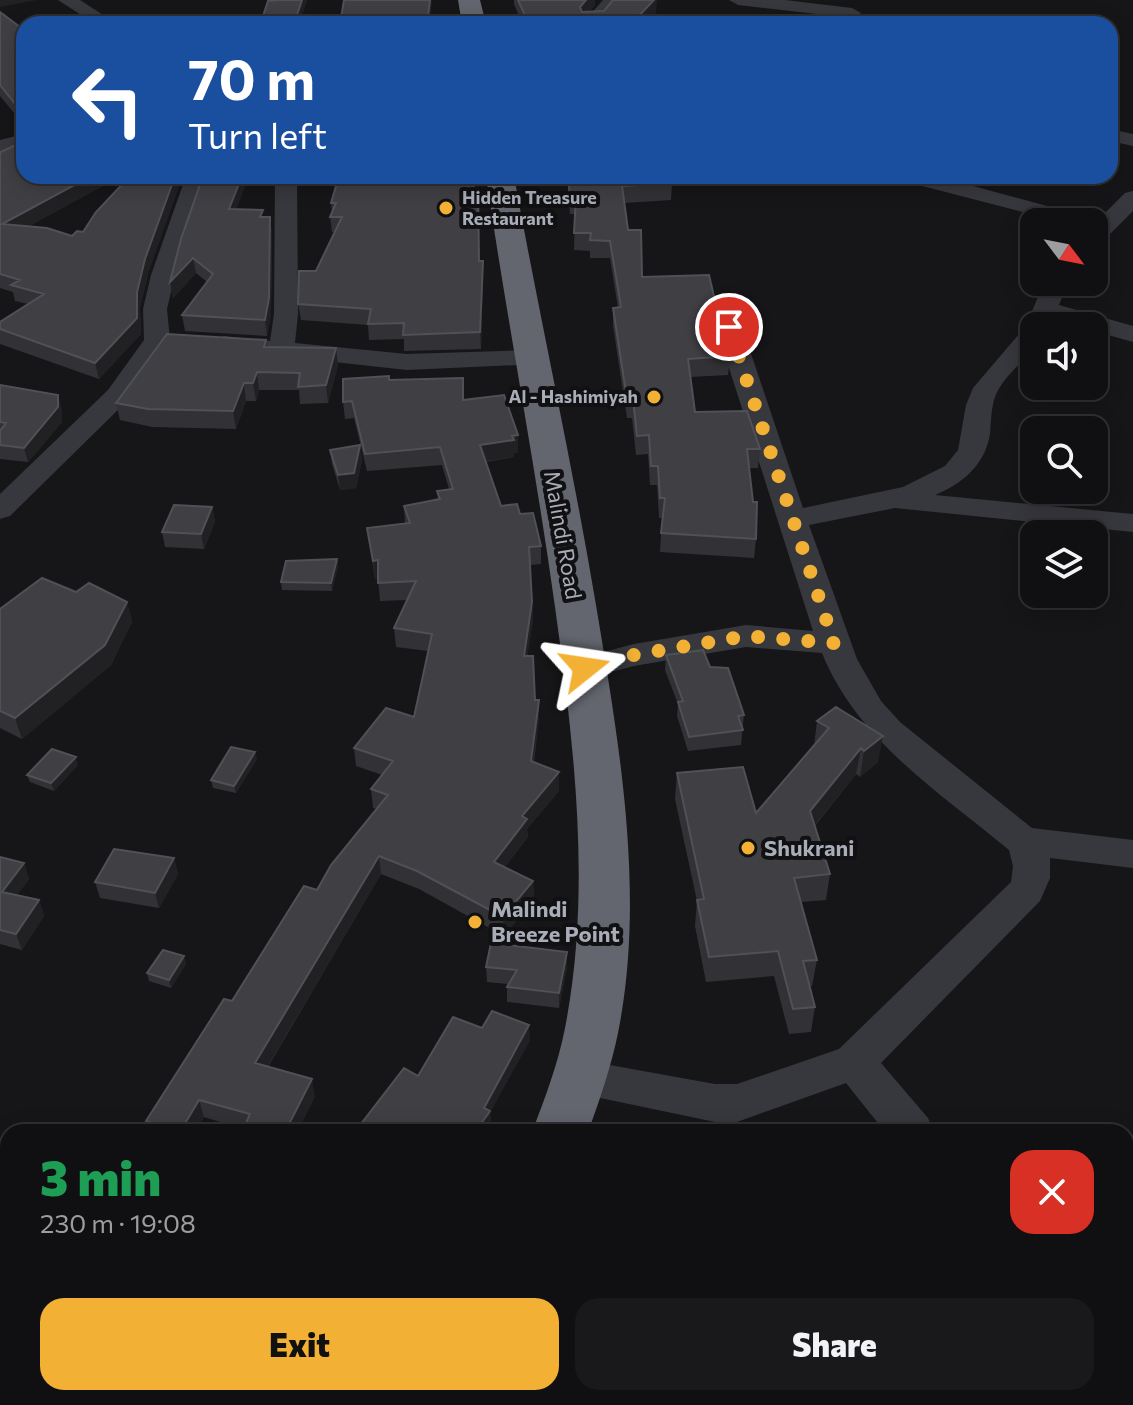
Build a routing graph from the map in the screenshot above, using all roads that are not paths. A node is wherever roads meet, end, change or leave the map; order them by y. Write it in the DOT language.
graph roads {
  1 [pos="67,0"];
  2 [pos="613,0"];
  3 [pos="738,0"];
  4 [pos="854,12"];
  5 [pos="94,16"];
  6 [pos="598,16"];
  7 [pos="194,184"];
  8 [pos="286,184"];
  9 [pos="501,184"];
  10 [pos="940,184"];
  11 [pos="1133,198"];
  12 [pos="1026,208"];
  13 [pos="1108,217"];
  14 [pos="729,327"];
  15 [pos="1108,331"];
  16 [pos="1133,334"];
  17 [pos="157,340"];
  18 [pos="1020,345"];
  19 [pos="282,347"];
  20 [pos="530,358"];
  21 [pos="891,500"];
  22 [pos="0,510"];
  23 [pos="792,519"];
  24 [pos="1133,523"];
  25 [pos="834,643"];
  26 [pos="585,668"];
  27 [pos="1023,841"];
  28 [pos="1133,854"];
  29 [pos="854,1062"];
  30 [pos="582,1078"];
  31 [pos="563,1124"];
  32 [pos="905,1124"];
  1 -- 5 [label="street"];
  2 -- 6 [label="street"];
  3 -- 4 [label="street"];
  7 -- 17 [label="street"];
  8 -- 19 [label="street"];
  9 -- 20 [label="highway, Malindi Road"];
  10 -- 12 [label="street"];
  11 -- 13 [label="street"];
  14 -- 23 [label="street"];
  15 -- 16 [label="street"];
  17 -- 19 [label="street"];
  17 -- 22 [label="street"];
  18 -- 21 [label="street"];
  19 -- 20 [label="street"];
  20 -- 26 [label="highway, Malindi Road"];
  21 -- 23 [label="street"];
  21 -- 24 [label="street"];
  23 -- 25 [label="street"];
  25 -- 26 [label="street"];
  25 -- 27 [label="street"];
  26 -- 30 [label="highway, Malindi Road"];
  27 -- 28 [label="street"];
  27 -- 29 [label="street"];
  29 -- 30 [label="street"];
  29 -- 32 [label="street"];
  30 -- 31 [label="highway, Malindi Road"];
}
